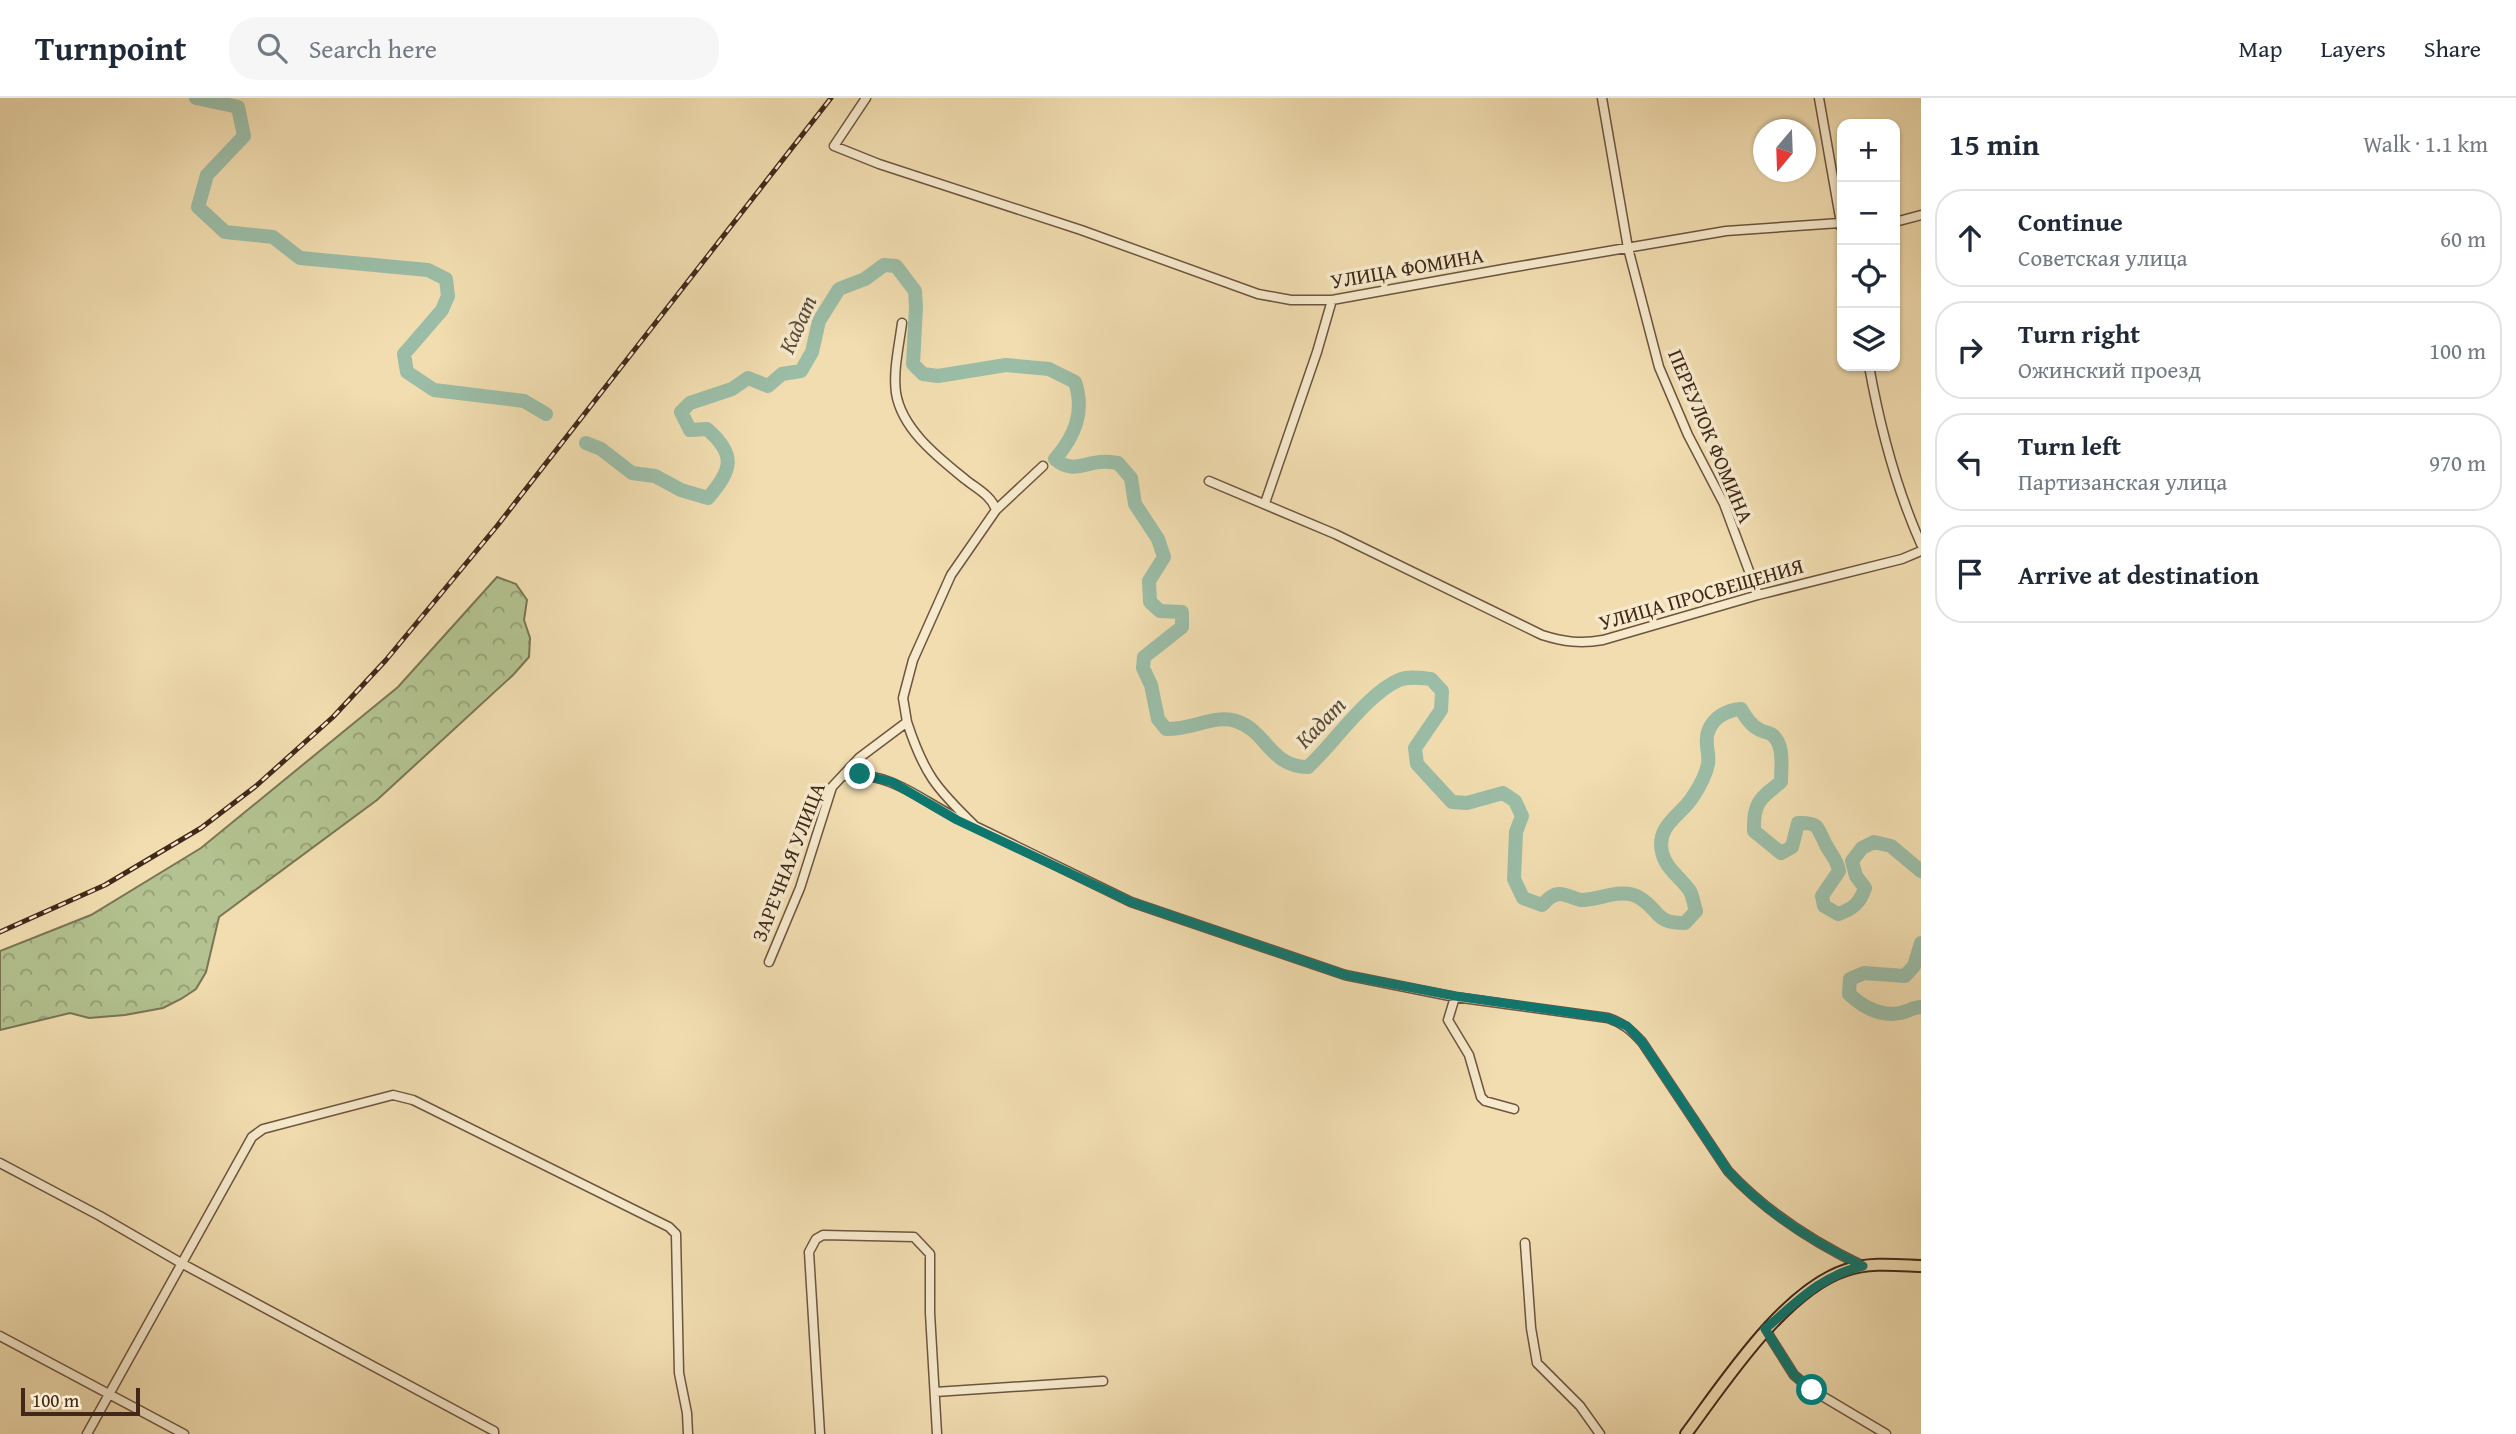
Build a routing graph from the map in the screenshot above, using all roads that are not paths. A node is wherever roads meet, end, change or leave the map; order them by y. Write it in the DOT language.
graph roads {
  1 [pos="866,98"];
  2 [pos="1602,98"];
  3 [pos="1819,98"];
  4 [pos="1837,203"];
  5 [pos="1921,215"];
  6 [pos="1900,221"];
  7 [pos="1837,226"];
  8 [pos="1628,248"];
  9 [pos="1332,300"];
  10 [pos="902,323"];
  11 [pos="1870,371"];
  12 [pos="1043,466"];
  13 [pos="1209,481"];
  14 [pos="1265,503"];
  15 [pos="996,510"];
  16 [pos="1921,544"];
  17 [pos="1921,551"];
  18 [pos="1758,595"];
  19 [pos="907,722"];
  20 [pos="843,776"];
  21 [pos="976,827"];
  22 [pos="769,962"];
  23 [pos="1455,996"];
  24 [pos="1514,1109"];
  25 [pos="0,1163"];
  26 [pos="1525,1243"];
  27 [pos="181,1263"];
  28 [pos="1863,1266"];
  29 [pos="1921,1266"];
  30 [pos="1765,1329"];
  31 [pos="0,1336"];
  32 [pos="1103,1381"];
  33 [pos="935,1392"];
  34 [pos="109,1394"];
  35 [pos="88,1434"];
  36 [pos="184,1434"];
  37 [pos="494,1434"];
  38 [pos="688,1434"];
  39 [pos="820,1434"];
  40 [pos="937,1434"];
  41 [pos="1600,1434"];
  42 [pos="1686,1434"];
  43 [pos="1886,1434"];
  1 -- 9 [label="street, УЛИЦА ФОМИНА"];
  2 -- 8 [label="street, ПЕРЕУЛОК ФОМИНА"];
  3 -- 4 [label="street"];
  5 -- 6 [label="street"];
  7 -- 8 [label="street, УЛИЦА ФОМИНА"];
  8 -- 9 [label="street, УЛИЦА ФОМИНА"];
  8 -- 18 [label="street, ПЕРЕУЛОК ФОМИНА"];
  9 -- 14 [label="street"];
  10 -- 15 [label="street"];
  11 -- 16 [label="street"];
  12 -- 15 [label="street"];
  13 -- 14 [label="street, УЛИЦА ПРОСВЕЩЕНИЯ"];
  14 -- 18 [label="street, УЛИЦА ПРОСВЕЩЕНИЯ"];
  15 -- 19 [label="street"];
  17 -- 18 [label="street, УЛИЦА ПРОСВЕЩЕНИЯ"];
  19 -- 20 [label="street, ЗАРЕЧНАЯ УЛИЦА"];
  19 -- 21 [label="street"];
  20 -- 21 [label="street"];
  20 -- 22 [label="street, ЗАРЕЧНАЯ УЛИЦА"];
  21 -- 23 [label="street"];
  23 -- 24 [label="street"];
  23 -- 28 [label="street"];
  25 -- 27 [label="street"];
  26 -- 41 [label="street"];
  27 -- 34 [label="street"];
  27 -- 37 [label="street"];
  27 -- 38 [label="street"];
  28 -- 29 [label="main road"];
  28 -- 30 [label="main road"];
  30 -- 42 [label="main road"];
  30 -- 43 [label="street"];
  31 -- 34 [label="street"];
  32 -- 33 [label="street"];
  33 -- 39 [label="street"];
  33 -- 40 [label="street"];
  34 -- 35 [label="street"];
  34 -- 36 [label="street"];
}
